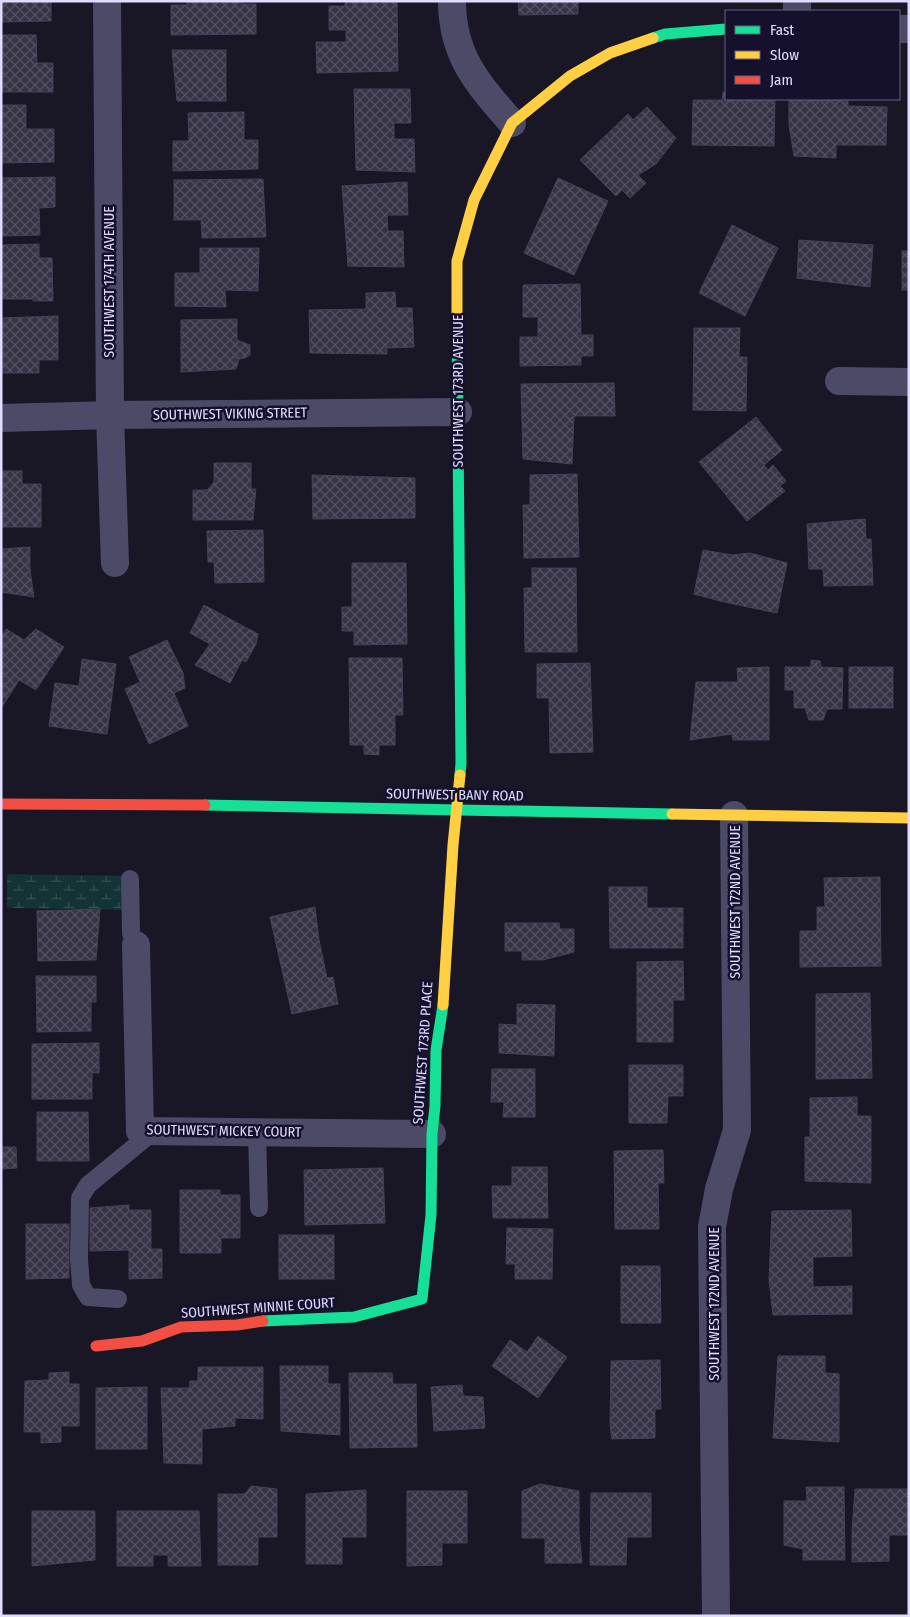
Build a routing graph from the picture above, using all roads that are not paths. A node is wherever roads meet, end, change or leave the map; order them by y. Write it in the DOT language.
graph roads {
  1 [pos="107,1"];
  2 [pos="452,1"];
  3 [pos="725,29"];
  4 [pos="512,123"];
  5 [pos="838,381"];
  6 [pos="909,382"];
  7 [pos="458,412"];
  8 [pos="110,415"];
  9 [pos="1,418"];
  10 [pos="115,563"];
  11 [pos="1,804"];
  12 [pos="458,809"];
  13 [pos="734,815"];
  14 [pos="909,818"];
  15 [pos="130,879"];
  16 [pos="136,946"];
  17 [pos="154,1131"];
  18 [pos="257,1132"];
  19 [pos="432,1134"];
  20 [pos="259,1208"];
  21 [pos="118,1299"];
  22 [pos="422,1299"];
  23 [pos="96,1346"];
  24 [pos="716,1616"];
  1 -- 8 [label="street, SOUTHWEST 174TH AVENUE"];
  2 -- 4 [label="street"];
  3 -- 4 [label="street"];
  4 -- 7 [label="street, SOUTHWEST 173RD AVENUE"];
  5 -- 6 [label="street"];
  7 -- 8 [label="street, SOUTHWEST VIKING STREET"];
  7 -- 12 [label="street, SOUTHWEST 173RD AVENUE"];
  8 -- 9 [label="street, SOUTHWEST VIKING STREET"];
  8 -- 10 [label="street, SOUTHWEST 174TH AVENUE"];
  11 -- 12 [label="street, SOUTHWEST BANY ROAD"];
  12 -- 13 [label="street, SOUTHWEST BANY ROAD"];
  12 -- 19 [label="street, SOUTHWEST 173RD PLACE"];
  13 -- 14 [label="street, SOUTHWEST BANY ROAD"];
  13 -- 24 [label="street, SOUTHWEST 172ND AVENUE"];
  15 -- 16 [label="lane"];
  16 -- 17 [label="street, SOUTHWEST MICKEY COURT"];
  17 -- 18 [label="street, SOUTHWEST MICKEY COURT"];
  17 -- 21 [label="lane"];
  18 -- 19 [label="street, SOUTHWEST MICKEY COURT"];
  18 -- 20 [label="lane"];
  19 -- 22 [label="street, SOUTHWEST 173RD PLACE"];
  22 -- 23 [label="street, SOUTHWEST MINNIE COURT"];
}
